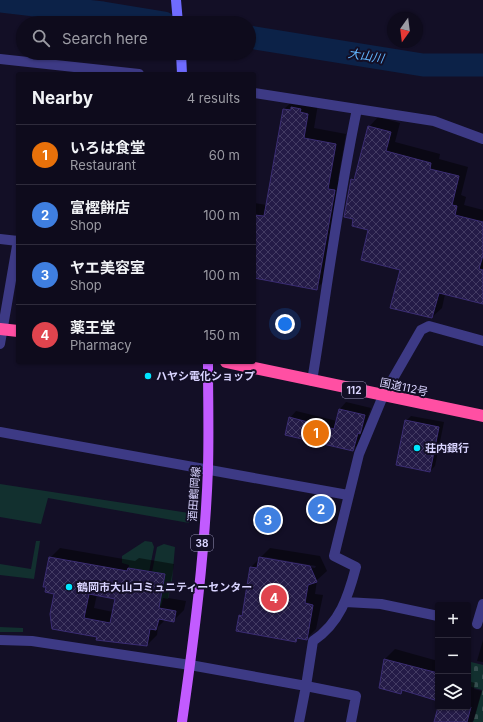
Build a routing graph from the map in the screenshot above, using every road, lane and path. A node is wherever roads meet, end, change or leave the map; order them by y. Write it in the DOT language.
graph roads {
  1 [pos="176,0"];
  2 [pos="177,16"];
  3 [pos="0,59"];
  4 [pos="181,60"];
  5 [pos="120,72"];
  6 [pos="182,72"];
  7 [pos="256,93"];
  8 [pos="357,109"];
  9 [pos="483,139"];
  10 [pos="0,239"];
  11 [pos="16,241"];
  12 [pos="16,251"];
  13 [pos="1,329"];
  14 [pos="16,331"];
  15 [pos="483,341"];
  16 [pos="0,344"];
  17 [pos="208,364"];
  18 [pos="235,364"];
  19 [pos="312,381"];
  20 [pos="383,396"];
  21 [pos="483,416"];
  22 [pos="0,432"];
  23 [pos="208,468"];
  24 [pos="348,495"];
  25 [pos="346,602"];
  26 [pos="483,604"];
  27 [pos="435,615"];
  28 [pos="476,624"];
  29 [pos="0,640"];
  30 [pos="190,665"];
  31 [pos="306,686"];
  32 [pos="182,722"];
  33 [pos="299,722"];
  34 [pos="351,722"];
  1 -- 2 [label="main road"];
  3 -- 5 [label="street"];
  4 -- 6 [label="main road"];
  7 -- 8 [label="street"];
  8 -- 9 [label="street"];
  8 -- 19 [label="street"];
  10 -- 11 [label="street"];
  12 -- 13 [label="street"];
  13 -- 14 [label="highway"];
  13 -- 16 [label="street"];
  15 -- 20 [label="street"];
  17 -- 23 [label="main road, 酒田鶴岡線 / 38"];
  18 -- 19 [label="highway, 国道112号 / 112"];
  19 -- 20 [label="highway, 国道112号 / 112"];
  20 -- 21 [label="highway, 国道112号 / 112"];
  20 -- 24 [label="street"];
  22 -- 23 [label="street"];
  23 -- 24 [label="street"];
  23 -- 30 [label="main road, 酒田鶴岡線 / 38"];
  24 -- 25 [label="street"];
  25 -- 27 [label="street"];
  25 -- 31 [label="street"];
  26 -- 28 [label="street"];
  29 -- 30 [label="street"];
  30 -- 31 [label="street"];
  30 -- 32 [label="main road, 酒田鶴岡線 / 38"];
  31 -- 33 [label="street"];
  31 -- 34 [label="street"];
}
